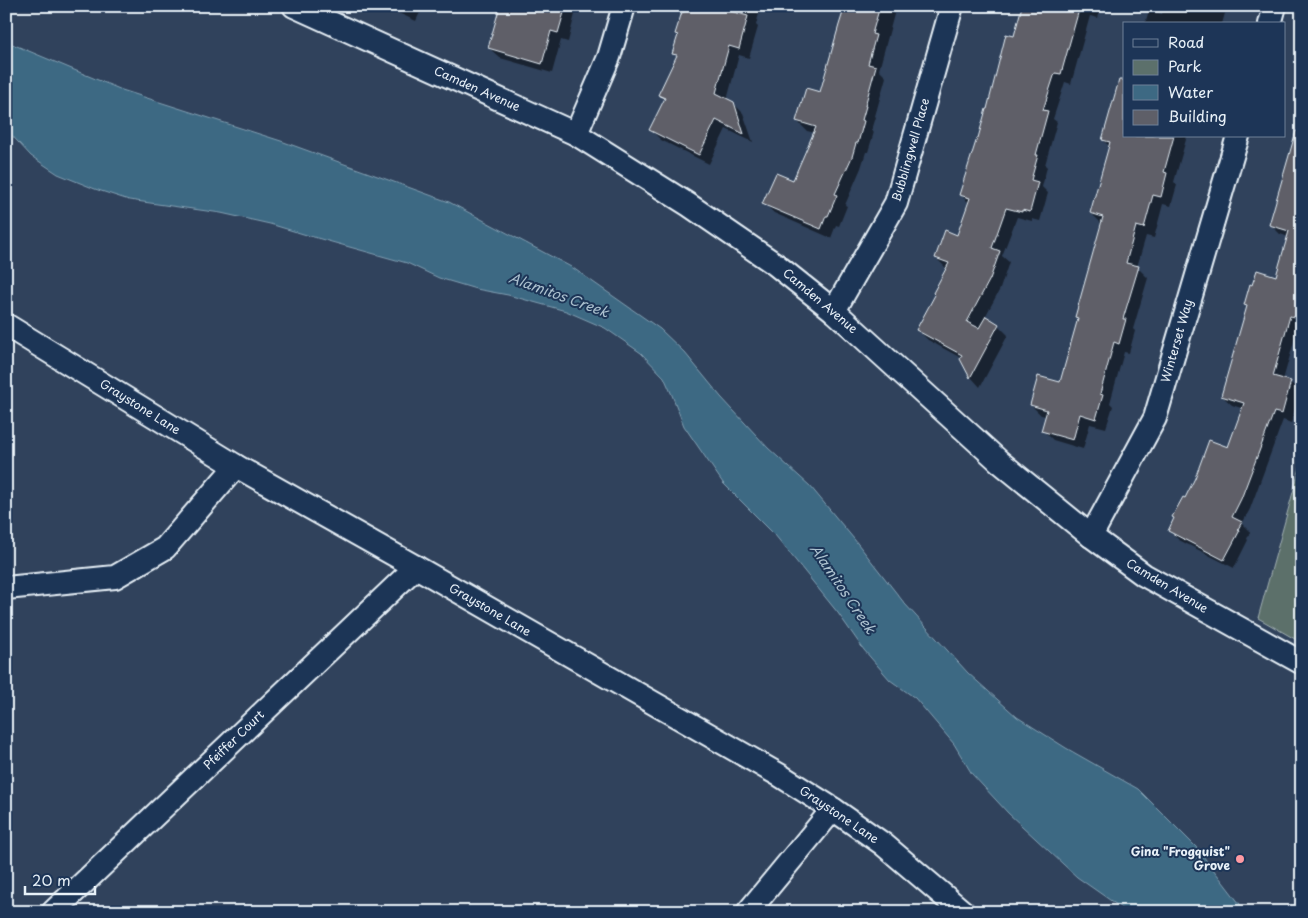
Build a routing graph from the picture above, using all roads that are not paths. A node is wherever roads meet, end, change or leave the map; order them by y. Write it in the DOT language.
graph roads {
  1 [pos="294,6"];
  2 [pos="624,6"];
  3 [pos="952,6"];
  4 [pos="1275,6"];
  5 [pos="1271,22"];
  6 [pos="576,134"];
  7 [pos="1237,138"];
  8 [pos="834,310"];
  9 [pos="6,325"];
  10 [pos="236,466"];
  11 [pos="1091,536"];
  12 [pos="416,567"];
  13 [pos="6,588"];
  14 [pos="1302,663"];
  15 [pos="833,809"];
  16 [pos="53,912"];
  17 [pos="748,912"];
  18 [pos="963,912"];
  1 -- 6 [label="street, Camden Avenue"];
  2 -- 6 [label="street"];
  3 -- 8 [label="street, Bubblingwell Place"];
  4 -- 5 [label="street"];
  6 -- 8 [label="street, Camden Avenue"];
  7 -- 11 [label="street, Winterset Way"];
  8 -- 11 [label="street, Camden Avenue"];
  9 -- 10 [label="street, Graystone Lane"];
  10 -- 12 [label="street, Graystone Lane"];
  10 -- 13 [label="street"];
  11 -- 14 [label="street, Camden Avenue"];
  12 -- 15 [label="street, Graystone Lane"];
  12 -- 16 [label="street, Pfeiffer Court"];
  15 -- 17 [label="street"];
  15 -- 18 [label="street, Graystone Lane"];
}
